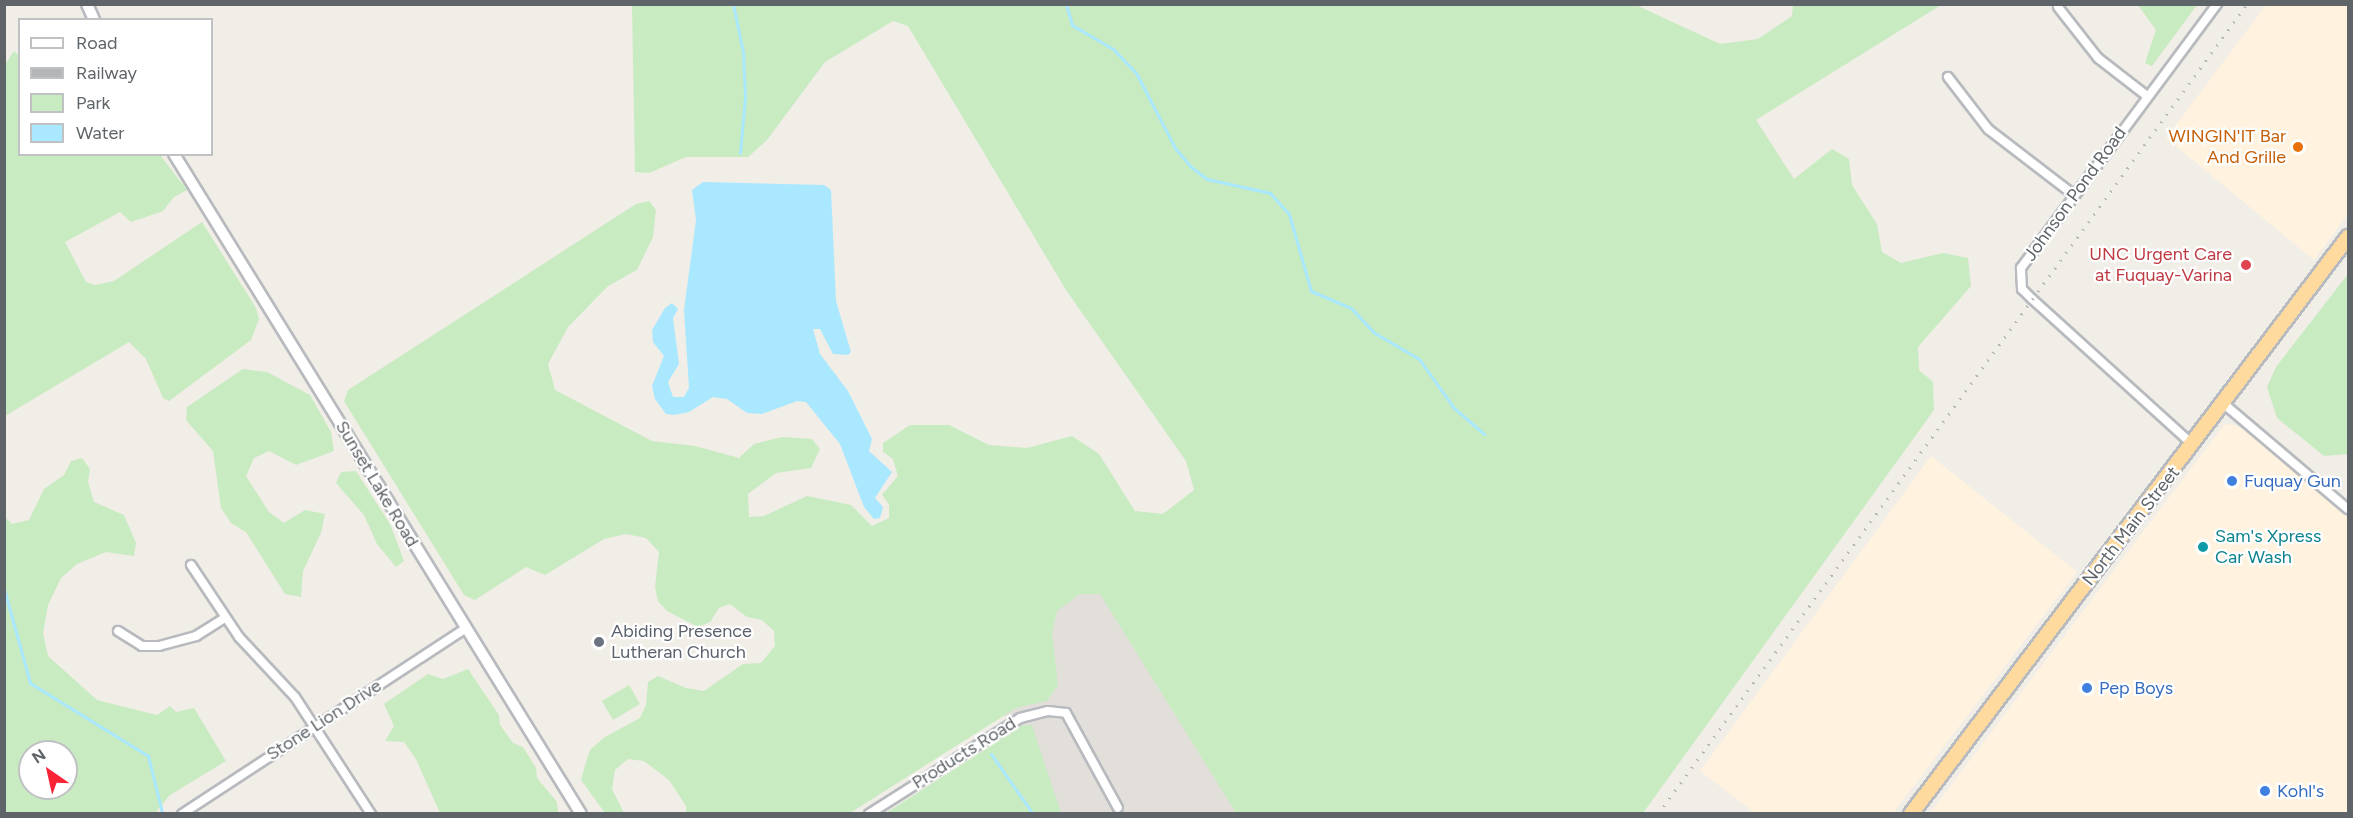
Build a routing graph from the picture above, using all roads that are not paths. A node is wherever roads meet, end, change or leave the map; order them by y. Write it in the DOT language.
graph roads {
  1 [pos="87,4"];
  2 [pos="2217,4"];
  3 [pos="2058,7"];
  4 [pos="93,18"];
  5 [pos="1948,77"];
  6 [pos="2147,96"];
  7 [pos="175,156"];
  8 [pos="2074,195"];
  9 [pos="2349,237"];
  10 [pos="2224,404"];
  11 [pos="2193,445"];
  12 [pos="2349,509"];
  13 [pos="191,565"];
  14 [pos="225,618"];
  15 [pos="466,628"];
  16 [pos="118,631"];
  17 [pos="315,726"];
  18 [pos="1119,808"];
  19 [pos="182,813"];
  20 [pos="371,813"];
  21 [pos="581,813"];
  22 [pos="869,813"];
  23 [pos="1911,813"];
  1 -- 4 [label="main road"];
  2 -- 6 [label="street, Johnson Pond Road"];
  3 -- 6 [label="street"];
  5 -- 8 [label="street"];
  6 -- 8 [label="street, Johnson Pond Road"];
  7 -- 15 [label="main road, Sunset Lake Road"];
  8 -- 11 [label="street, Johnson Pond Road"];
  9 -- 10 [label="highway, North Main Street"];
  10 -- 11 [label="highway, North Main Street"];
  10 -- 12 [label="street"];
  11 -- 23 [label="highway, North Main Street"];
  13 -- 14 [label="street"];
  14 -- 16 [label="street"];
  14 -- 17 [label="street"];
  15 -- 17 [label="street, Stone Lion Drive"];
  15 -- 21 [label="main road, Sunset Lake Road"];
  17 -- 19 [label="street, Stone Lion Drive"];
  17 -- 20 [label="street"];
  18 -- 22 [label="street, Products Road"];
}
